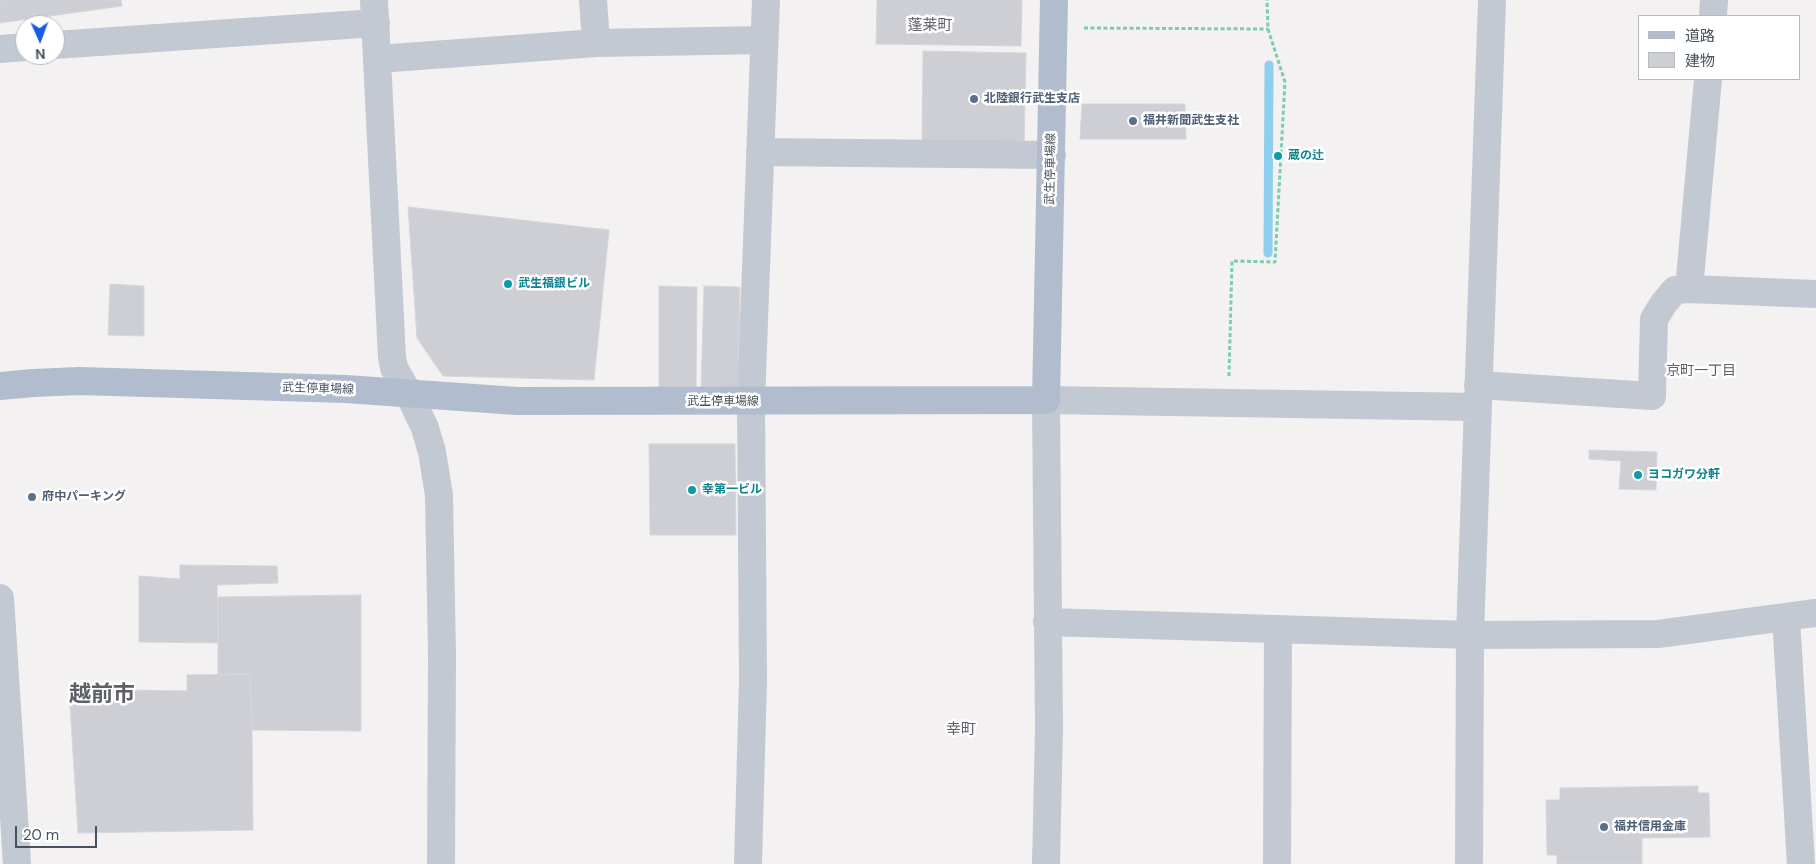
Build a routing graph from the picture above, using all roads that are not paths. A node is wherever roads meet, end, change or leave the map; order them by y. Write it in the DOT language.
graph roads {
  1 [pos="593,0"];
  2 [pos="766,0"];
  3 [pos="1054,0"];
  4 [pos="1492,0"];
  5 [pos="1714,0"];
  6 [pos="375,12"];
  7 [pos="1713,15"];
  8 [pos="764,40"];
  9 [pos="596,43"];
  10 [pos="65,44"];
  11 [pos="15,48"];
  12 [pos="0,49"];
  13 [pos="378,59"];
  14 [pos="1708,80"];
  15 [pos="760,152"];
  16 [pos="1052,156"];
  17 [pos="1689,289"];
  18 [pos="1816,294"];
  19 [pos="0,386"];
  20 [pos="409,394"];
  21 [pos="1478,396"];
  22 [pos="1046,400"];
  23 [pos="751,402"];
  24 [pos="0,598"];
  25 [pos="1816,613"];
  26 [pos="1786,618"];
  27 [pos="1047,622"];
  28 [pos="1278,629"];
  29 [pos="1470,635"];
  30 [pos="17,864"];
  31 [pos="441,864"];
  32 [pos="748,864"];
  33 [pos="1046,864"];
  34 [pos="1277,864"];
  35 [pos="1469,864"];
  36 [pos="1801,864"];
  1 -- 9 [label="street"];
  2 -- 8 [label="street"];
  3 -- 16 [label="main road, 武生停車場線"];
  4 -- 21 [label="street"];
  5 -- 7 [label="street"];
  6 -- 10 [label="street"];
  6 -- 13 [label="street"];
  8 -- 9 [label="street"];
  8 -- 15 [label="street"];
  9 -- 13 [label="street"];
  11 -- 12 [label="street"];
  13 -- 20 [label="street"];
  14 -- 17 [label="street"];
  15 -- 16 [label="street"];
  15 -- 23 [label="street"];
  16 -- 22 [label="main road, 武生停車場線"];
  17 -- 18 [label="street"];
  17 -- 21 [label="street"];
  19 -- 20 [label="main road, 武生停車場線"];
  20 -- 23 [label="main road, 武生停車場線"];
  20 -- 31 [label="street"];
  21 -- 22 [label="street"];
  21 -- 29 [label="street"];
  22 -- 23 [label="main road, 武生停車場線"];
  22 -- 27 [label="street"];
  23 -- 32 [label="street"];
  24 -- 30 [label="street"];
  25 -- 26 [label="street"];
  26 -- 29 [label="street"];
  26 -- 36 [label="street"];
  27 -- 28 [label="street"];
  27 -- 33 [label="street"];
  28 -- 29 [label="street"];
  28 -- 34 [label="street"];
  29 -- 35 [label="street"];
}
